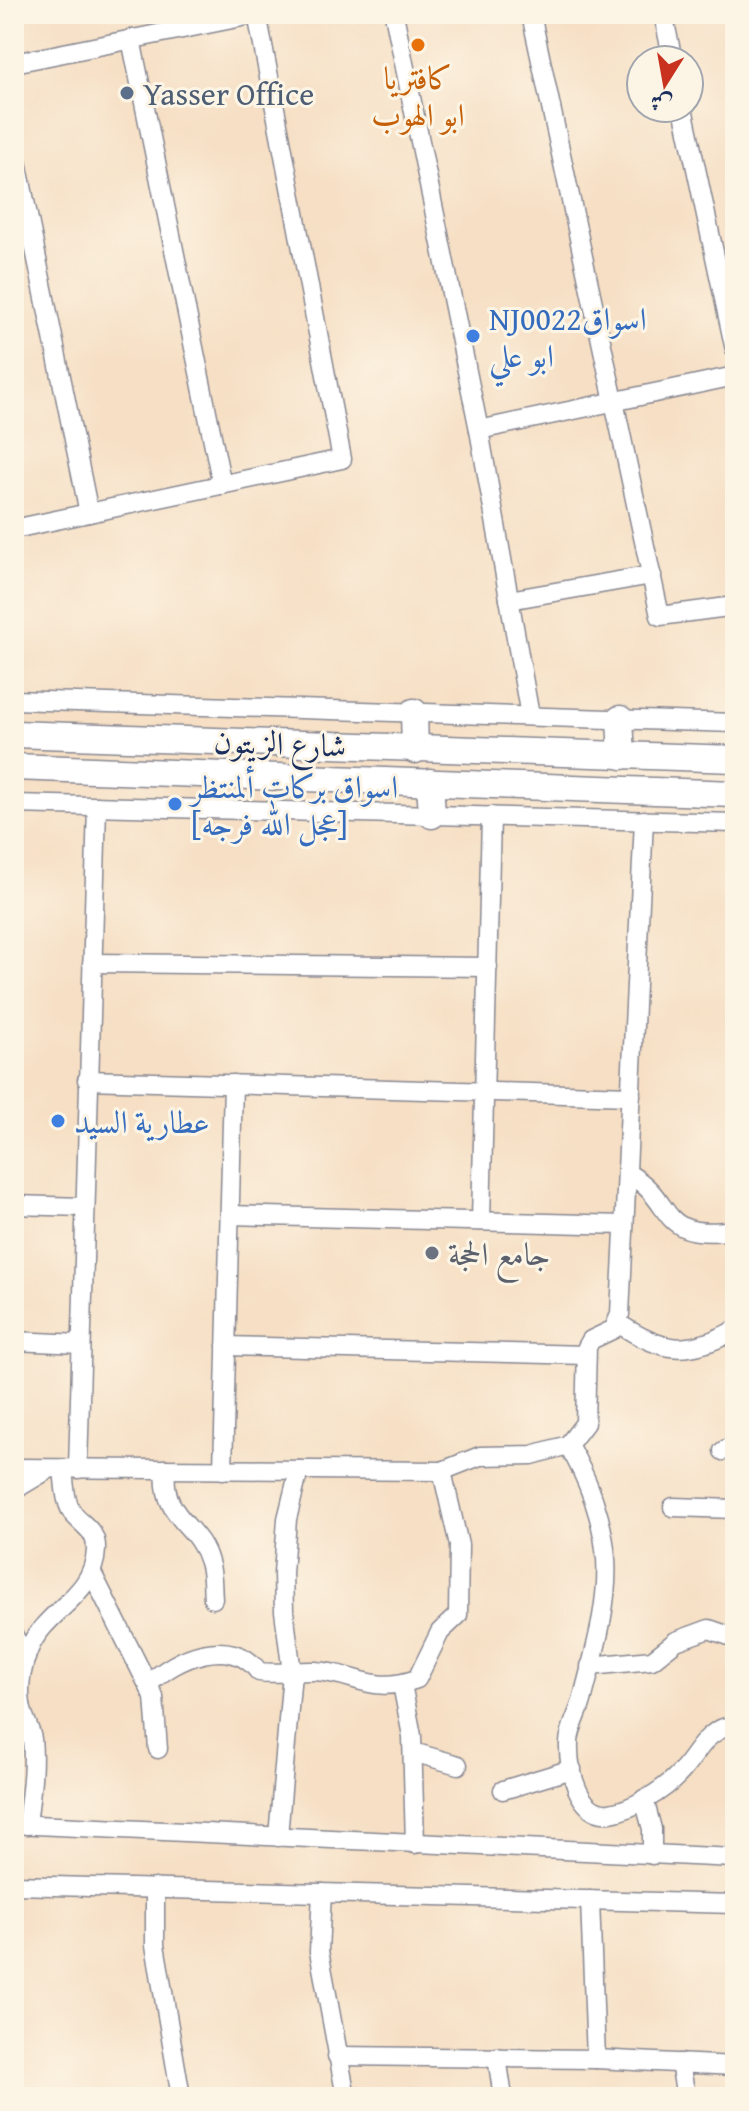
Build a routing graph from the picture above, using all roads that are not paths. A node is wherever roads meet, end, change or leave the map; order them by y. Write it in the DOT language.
graph roads {
  1 [pos="257,14"];
  2 [pos="394,14"];
  3 [pos="531,14"];
  4 [pos="663,14"];
  5 [pos="131,39"];
  6 [pos="670,44"];
  7 [pos="14,63"];
  8 [pos="686,124"];
  9 [pos="14,147"];
  10 [pos="735,350"];
  11 [pos="735,376"];
  12 [pos="614,401"];
  13 [pos="479,430"];
  14 [pos="222,485"];
  15 [pos="89,513"];
  16 [pos="14,529"];
  17 [pos="652,575"];
  18 [pos="509,600"];
  19 [pos="735,606"];
  20 [pos="14,700"];
  21 [pos="414,712"];
  22 [pos="530,716"];
  23 [pos="620,719"];
  24 [pos="735,723"];
  25 [pos="14,734"];
  26 [pos="64,735"];
  27 [pos="142,739"];
  28 [pos="415,750"];
  29 [pos="622,756"];
  30 [pos="735,759"];
  31 [pos="14,767"];
  32 [pos="68,768"];
  33 [pos="140,772"];
  34 [pos="430,782"];
  35 [pos="735,794"];
  36 [pos="14,804"];
  37 [pos="97,806"];
  38 [pos="432,815"];
  39 [pos="491,816"];
  40 [pos="644,820"];
  41 [pos="735,823"];
  42 [pos="92,963"];
  43 [pos="488,967"];
  44 [pos="87,1080"];
  45 [pos="233,1084"];
  46 [pos="484,1092"];
  47 [pos="631,1096"];
  48 [pos="627,1173"];
  49 [pos="14,1205"];
  50 [pos="84,1207"];
  51 [pos="230,1215"];
  52 [pos="481,1221"];
  53 [pos="624,1225"];
  54 [pos="735,1230"];
  55 [pos="618,1323"];
  56 [pos="735,1330"];
  57 [pos="14,1341"];
  58 [pos="81,1344"];
  59 [pos="226,1346"];
  60 [pos="586,1355"];
  61 [pos="568,1445"];
  62 [pos="14,1468"];
  63 [pos="63,1469"];
  64 [pos="166,1469"];
  65 [pos="223,1470"];
  66 [pos="299,1470"];
  67 [pos="442,1471"];
  68 [pos="14,1490"];
  69 [pos="673,1507"];
  70 [pos="735,1509"];
  71 [pos="92,1573"];
  72 [pos="213,1599"];
  73 [pos="14,1636"];
  74 [pos="735,1638"];
  75 [pos="26,1658"];
  76 [pos="590,1666"];
  77 [pos="292,1673"];
  78 [pos="149,1684"];
  79 [pos="402,1684"];
  80 [pos="735,1725"];
  81 [pos="158,1749"];
  82 [pos="413,1752"];
  83 [pos="458,1765"];
  84 [pos="572,1769"];
  85 [pos="503,1790"];
  86 [pos="644,1799"];
  87 [pos="21,1825"];
  88 [pos="278,1837"];
  89 [pos="415,1844"];
  90 [pos="652,1855"];
  91 [pos="735,1858"];
  92 [pos="14,1885"];
  93 [pos="155,1888"];
  94 [pos="322,1893"];
  95 [pos="590,1900"];
  96 [pos="735,1904"];
  97 [pos="337,2056"];
  98 [pos="497,2057"];
  99 [pos="596,2059"];
  100 [pos="680,2063"];
  101 [pos="735,2066"];
  102 [pos="181,2097"];
  103 [pos="346,2097"];
  104 [pos="503,2097"];
  105 [pos="686,2097"];
  1 -- 5 [label="street"];
  1 -- 14 [label="street"];
  2 -- 13 [label="street"];
  3 -- 12 [label="street"];
  4 -- 6 [label="street"];
  5 -- 7 [label="street"];
  5 -- 14 [label="street"];
  8 -- 10 [label="street"];
  9 -- 15 [label="street"];
  11 -- 12 [label="street"];
  12 -- 13 [label="street"];
  12 -- 17 [label="street"];
  13 -- 18 [label="street"];
  14 -- 15 [label="street"];
  15 -- 16 [label="street"];
  17 -- 18 [label="street"];
  17 -- 19 [label="street"];
  18 -- 22 [label="street"];
  20 -- 21 [label="street"];
  21 -- 22 [label="street"];
  21 -- 28 [label="main road"];
  22 -- 23 [label="street"];
  23 -- 24 [label="street"];
  23 -- 29 [label="main road"];
  25 -- 26 [label="main road, شارع الزيتون"];
  26 -- 27 [label="main road, شارع الزيتون"];
  26 -- 32 [label="main road"];
  27 -- 28 [label="main road, شارع الزيتون"];
  27 -- 33 [label="main road"];
  28 -- 29 [label="main road, شارع الزيتون"];
  29 -- 30 [label="main road, شارع الزيتون"];
  31 -- 32 [label="main road, شارع الزيتون"];
  32 -- 33 [label="main road, شارع الزيتون"];
  33 -- 34 [label="main road, شارع الزيتون"];
  34 -- 35 [label="main road, شارع الزيتون"];
  34 -- 38 [label="main road"];
  36 -- 37 [label="street"];
  37 -- 38 [label="street"];
  37 -- 42 [label="street"];
  38 -- 39 [label="street"];
  39 -- 40 [label="street"];
  39 -- 43 [label="street"];
  40 -- 41 [label="street"];
  40 -- 47 [label="street"];
  42 -- 43 [label="street"];
  42 -- 44 [label="street"];
  43 -- 46 [label="street"];
  44 -- 45 [label="street"];
  44 -- 50 [label="street"];
  45 -- 46 [label="street"];
  45 -- 51 [label="street"];
  46 -- 47 [label="street"];
  46 -- 52 [label="street"];
  47 -- 48 [label="street"];
  48 -- 53 [label="street"];
  48 -- 54 [label="street"];
  49 -- 50 [label="street"];
  50 -- 58 [label="street"];
  51 -- 52 [label="street"];
  51 -- 59 [label="street"];
  52 -- 53 [label="street"];
  53 -- 55 [label="street"];
  55 -- 56 [label="street"];
  55 -- 60 [label="street"];
  57 -- 58 [label="street"];
  58 -- 63 [label="street"];
  59 -- 60 [label="street"];
  59 -- 65 [label="street"];
  60 -- 61 [label="street"];
  61 -- 67 [label="street"];
  61 -- 76 [label="street"];
  62 -- 63 [label="street"];
  63 -- 64 [label="street"];
  63 -- 68 [label="street"];
  63 -- 71 [label="street"];
  64 -- 65 [label="street"];
  64 -- 72 [label="street"];
  65 -- 66 [label="street"];
  66 -- 67 [label="street"];
  66 -- 77 [label="street"];
  67 -- 79 [label="street"];
  69 -- 70 [label="street"];
  71 -- 75 [label="street"];
  71 -- 78 [label="street"];
  73 -- 75 [label="street"];
  74 -- 76 [label="street"];
  75 -- 87 [label="street"];
  76 -- 84 [label="street"];
  77 -- 78 [label="street"];
  77 -- 79 [label="street"];
  77 -- 88 [label="street"];
  78 -- 81 [label="street"];
  79 -- 82 [label="street"];
  80 -- 86 [label="street"];
  82 -- 83 [label="street"];
  82 -- 89 [label="street"];
  84 -- 85 [label="street"];
  84 -- 86 [label="street"];
  86 -- 90 [label="street"];
  87 -- 88 [label="street"];
  88 -- 89 [label="street"];
  89 -- 90 [label="street"];
  90 -- 91 [label="street"];
  92 -- 93 [label="street"];
  93 -- 94 [label="street"];
  93 -- 102 [label="street"];
  94 -- 95 [label="street"];
  94 -- 97 [label="street"];
  95 -- 96 [label="street"];
  95 -- 99 [label="street"];
  97 -- 98 [label="street"];
  97 -- 103 [label="street"];
  98 -- 99 [label="street"];
  98 -- 104 [label="street"];
  99 -- 100 [label="street"];
  100 -- 101 [label="street"];
  100 -- 105 [label="street"];
}
